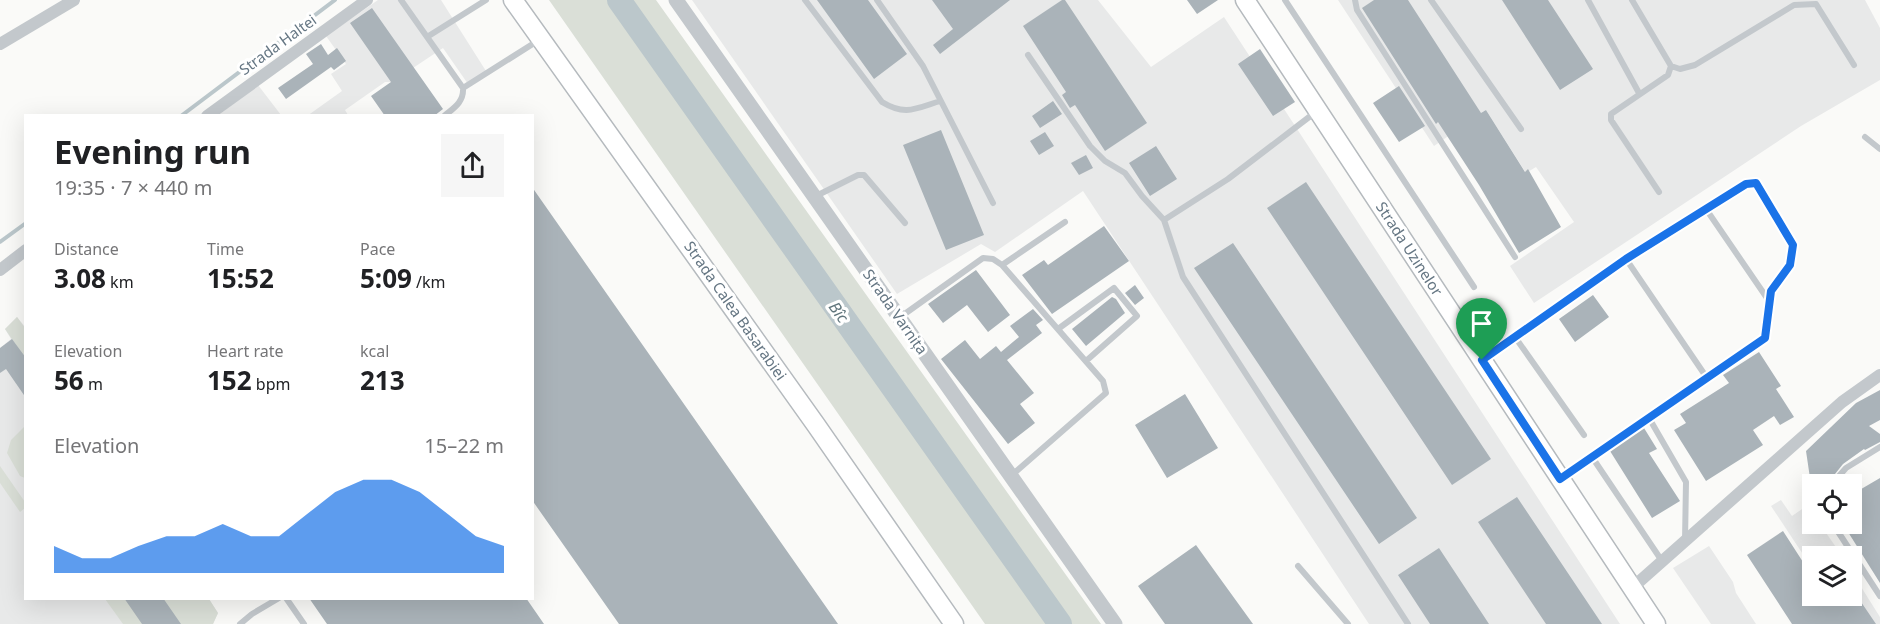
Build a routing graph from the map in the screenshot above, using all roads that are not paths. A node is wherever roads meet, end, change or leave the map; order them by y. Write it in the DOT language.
graph roads {
  1 [pos="74,0"];
  2 [pos="367,0"];
  3 [pos="401,0"];
  4 [pos="486,0"];
  5 [pos="513,0"];
  6 [pos="676,0"];
  7 [pos="805,0"];
  8 [pos="877,0"];
  9 [pos="1285,0"];
  10 [pos="1355,0"];
  11 [pos="1431,0"];
  12 [pos="1588,0"];
  13 [pos="1632,0"];
  14 [pos="1250,2"];
  15 [pos="427,37"];
  16 [pos="540,38"];
  17 [pos="0,44"];
  18 [pos="1028,55"];
  19 [pos="1854,65"];
  20 [pos="1671,66"];
  21 [pos="463,88"];
  22 [pos="1639,93"];
  23 [pos="940,101"];
  24 [pos="1318,111"];
  25 [pos="210,114"];
  26 [pos="446,114"];
  27 [pos="1521,129"];
  28 [pos="1865,138"];
  29 [pos="1880,149"];
  30 [pos="1659,192"];
  31 [pos="813,197"];
  32 [pos="993,203"];
  33 [pos="1706,209"];
  34 [pos="1164,220"];
  35 [pos="1065,222"];
  36 [pos="905,223"];
  37 [pos="24,252"];
  38 [pos="1515,257"];
  39 [pos="1626,259"];
  40 [pos="1002,265"];
  41 [pos="0,270"];
  42 [pos="1474,287"];
  43 [pos="1770,302"];
  44 [pos="899,318"];
  45 [pos="1058,329"];
  46 [pos="1515,338"];
  47 [pos="1482,360"];
  48 [pos="1086,361"];
  49 [pos="1880,375"];
  50 [pos="1707,378"];
  51 [pos="1649,418"];
  52 [pos="1584,435"];
  53 [pos="1880,447"];
  54 [pos="1592,457"];
  55 [pos="1841,474"];
  56 [pos="1011,476"];
  57 [pos="1560,479"];
  58 [pos="1839,534"];
  59 [pos="1685,542"];
  60 [pos="1662,562"];
  61 [pos="1298,566"];
  62 [pos="1632,588"];
  63 [pos="1880,597"];
  64 [pos="276,600"];
  65 [pos="287,600"];
  66 [pos="240,624"];
  67 [pos="304,624"];
  68 [pos="954,624"];
  69 [pos="1115,624"];
  70 [pos="1348,624"];
  71 [pos="1408,624"];
  72 [pos="1656,624"];
  1 -- 17 [label="street"];
  2 -- 25 [label="street, Strada Haltei"];
  3 -- 15 [label="lane"];
  4 -- 15 [label="lane"];
  5 -- 16 [label="main road, Strada Calea Basarabiei"];
  6 -- 31 [label="street, Strada Varnița"];
  7 -- 23 [label="lane"];
  8 -- 23 [label="lane"];
  9 -- 42 [label="lane"];
  10 -- 38 [label="lane"];
  11 -- 27 [label="lane"];
  12 -- 22 [label="lane"];
  13 -- 20 [label="lane"];
  14 -- 24 [label="main road, Strada Uzinelor"];
  15 -- 21 [label="lane"];
  16 -- 21 [label="lane"];
  16 -- 68 [label="main road, Strada Calea Basarabiei"];
  18 -- 34 [label="lane"];
  19 -- 20 [label="lane"];
  20 -- 22 [label="lane"];
  21 -- 26 [label="lane"];
  22 -- 30 [label="lane"];
  23 -- 32 [label="lane"];
  24 -- 34 [label="lane"];
  24 -- 47 [label="main road, Strada Uzinelor"];
  28 -- 29 [label="lane"];
  31 -- 36 [label="lane"];
  31 -- 44 [label="street, Strada Varnița"];
  33 -- 39 [label="lane"];
  33 -- 43 [label="lane"];
  33 -- 43 [label="lane"];
  34 -- 71 [label="lane"];
  35 -- 40 [label="lane"];
  37 -- 41 [label="street"];
  39 -- 46 [label="lane"];
  39 -- 50 [label="lane"];
  40 -- 44 [label="lane"];
  40 -- 45 [label="lane"];
  43 -- 50 [label="lane"];
  44 -- 56 [label="street, Strada Varnița"];
  45 -- 48 [label="lane"];
  45 -- 48 [label="lane"];
  46 -- 47 [label="lane"];
  46 -- 52 [label="lane"];
  47 -- 57 [label="main road, Strada Uzinelor"];
  48 -- 56 [label="lane"];
  49 -- 59 [label="street"];
  50 -- 51 [label="lane"];
  51 -- 54 [label="lane"];
  51 -- 59 [label="lane"];
  53 -- 55 [label="lane"];
  54 -- 57 [label="lane"];
  54 -- 60 [label="lane"];
  56 -- 69 [label="street, Strada Varnița"];
  57 -- 62 [label="main road, Strada Uzinelor"];
  58 -- 63 [label="lane"];
  59 -- 60 [label="street"];
  60 -- 62 [label="street"];
  61 -- 70 [label="lane"];
  62 -- 72 [label="main road, Strada Uzinelor"];
  64 -- 66 [label="lane"];
  65 -- 67 [label="lane"];
}
